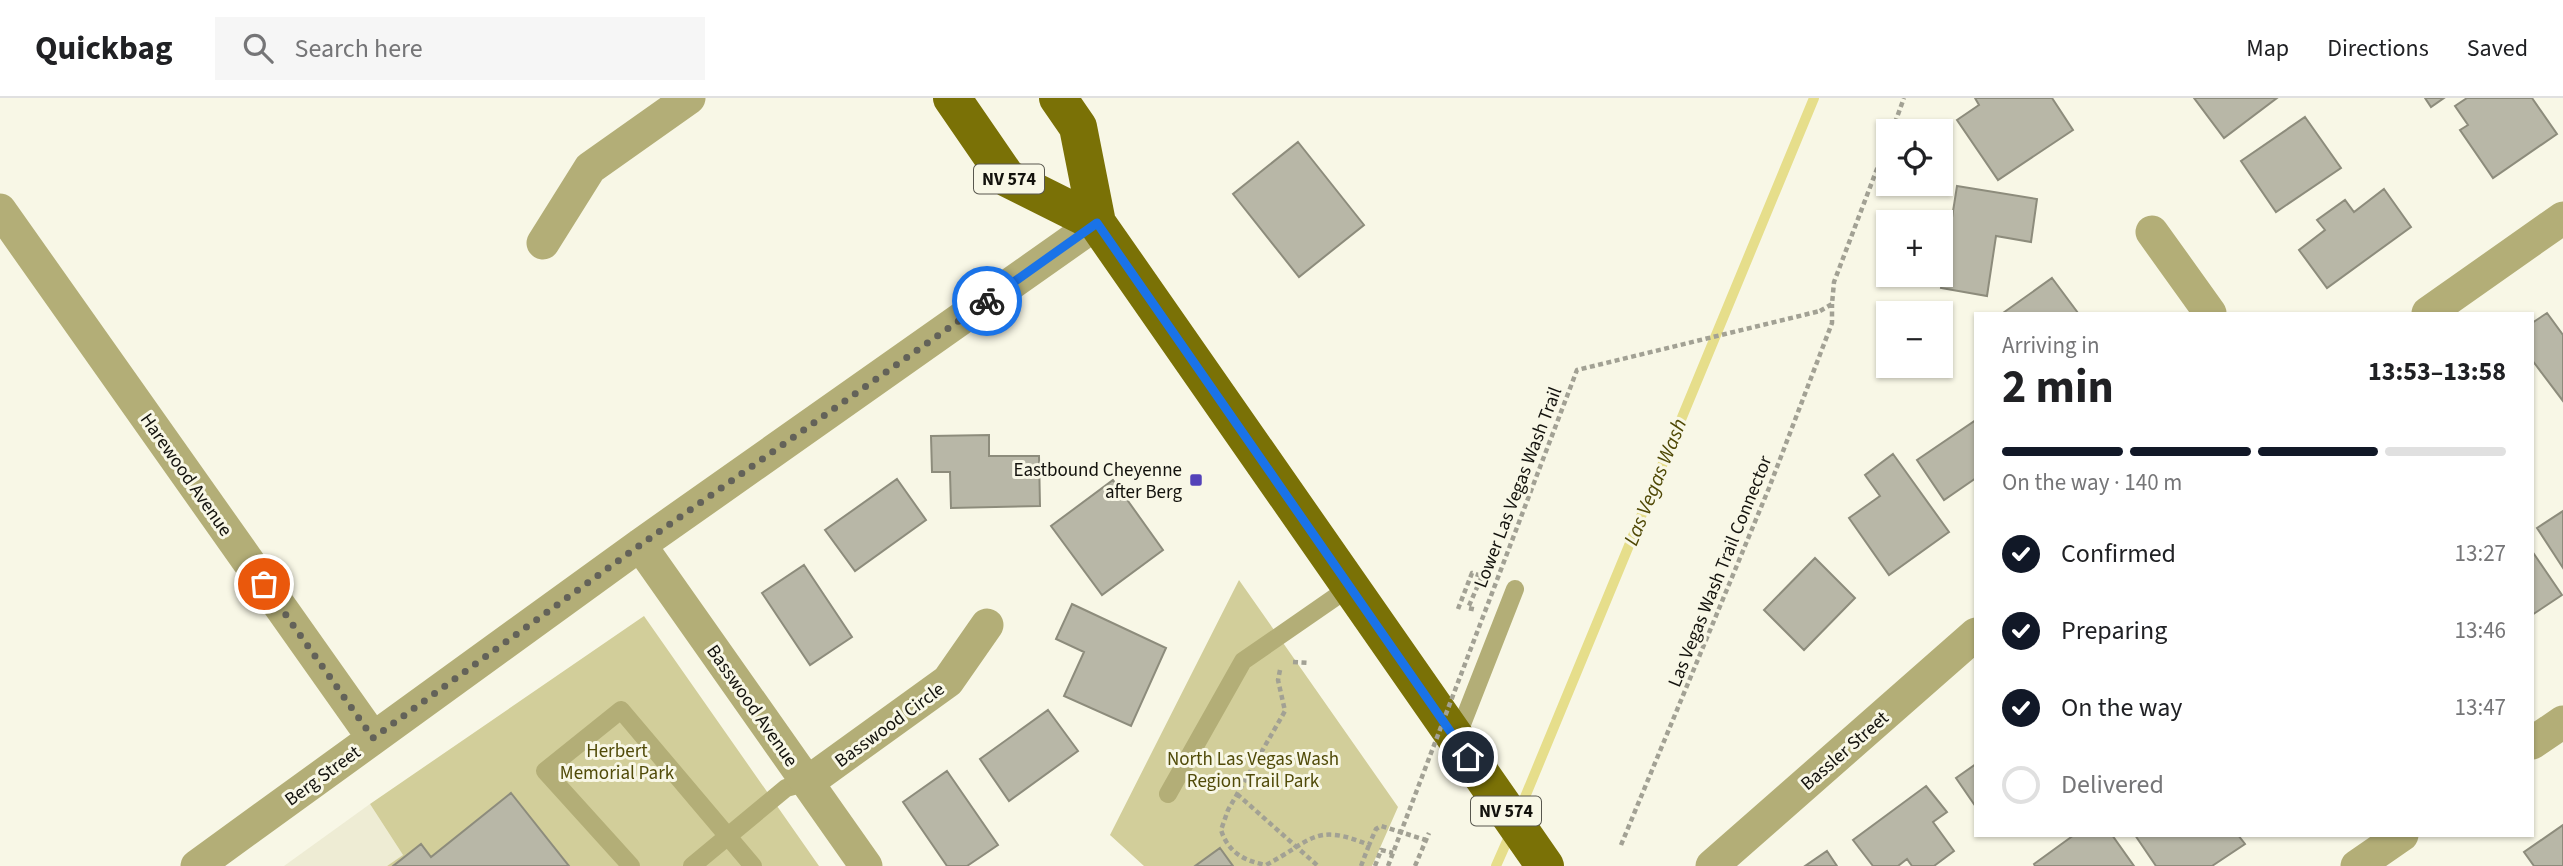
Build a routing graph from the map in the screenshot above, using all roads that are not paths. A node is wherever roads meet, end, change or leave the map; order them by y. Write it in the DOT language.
graph roads {
  1 [pos="689,98"];
  2 [pos="952,98"];
  3 [pos="1058,98"];
  4 [pos="0,210"];
  5 [pos="2563,218"];
  6 [pos="1097,223"];
  7 [pos="2152,232"];
  8 [pos="543,243"];
  9 [pos="2209,312"];
  10 [pos="2429,312"];
  11 [pos="640,545"];
  12 [pos="1350,587"];
  13 [pos="1515,589"];
  14 [pos="988,625"];
  15 [pos="1974,636"];
  16 [pos="2563,722"];
  17 [pos="373,738"];
  18 [pos="2534,742"];
  19 [pos="1462,749"];
  20 [pos="807,782"];
  21 [pos="1168,794"];
  22 [pos="729,836"];
  23 [pos="2399,837"];
  24 [pos="197,866"];
  25 [pos="631,866"];
  26 [pos="692,866"];
  27 [pos="753,866"];
  28 [pos="866,866"];
  29 [pos="1545,866"];
  30 [pos="1712,866"];
  31 [pos="2357,866"];
  1 -- 8 [label="street"];
  2 -- 6 [label="main road, NV 574"];
  3 -- 6 [label="main road, NV 574"];
  4 -- 17 [label="street, Harewood Avenue"];
  5 -- 10 [label="street"];
  6 -- 11 [label="street, Berg Street"];
  6 -- 12 [label="main road, NV 574"];
  7 -- 9 [label="street"];
  11 -- 17 [label="street, Berg Street"];
  11 -- 20 [label="street, Basswood Avenue"];
  12 -- 19 [label="main road, NV 574"];
  12 -- 21 [label="lane"];
  13 -- 19 [label="lane"];
  14 -- 20 [label="street, Basswood Circle"];
  15 -- 30 [label="street, Bassler Street"];
  16 -- 18 [label="street"];
  17 -- 24 [label="street, Berg Street"];
  19 -- 29 [label="main road, NV 574"];
  20 -- 22 [label="lane"];
  20 -- 28 [label="street, Basswood Avenue"];
  22 -- 25 [label="lane"];
  22 -- 26 [label="lane"];
  22 -- 27 [label="lane"];
  23 -- 31 [label="street"];
}
